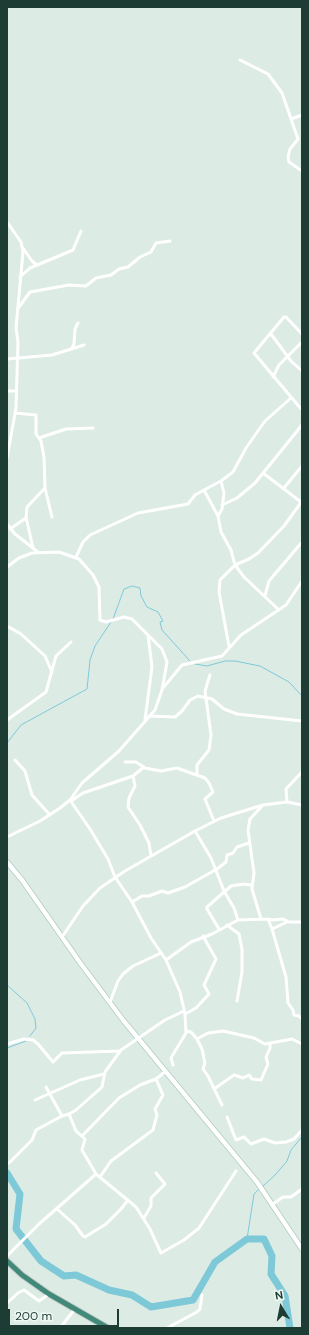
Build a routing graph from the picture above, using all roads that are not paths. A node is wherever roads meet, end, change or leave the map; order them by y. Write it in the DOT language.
graph roads {
  1 [pos="240,60"];
  2 [pos="302,115"];
  3 [pos="291,119"];
  4 [pos="302,171"];
  5 [pos="7,222"];
  6 [pos="81,232"];
  7 [pos="170,241"];
  8 [pos="23,248"];
  9 [pos="37,265"];
  10 [pos="20,277"];
  11 [pos="18,308"];
  12 [pos="78,323"];
  13 [pos="271,334"];
  14 [pos="302,334"];
  15 [pos="302,342"];
  16 [pos="84,345"];
  17 [pos="72,348"];
  18 [pos="288,355"];
  19 [pos="17,358"];
  20 [pos="7,359"];
  21 [pos="302,370"];
  22 [pos="273,377"];
  23 [pos="7,391"];
  24 [pos="15,391"];
  25 [pos="291,398"];
  26 [pos="302,410"];
  27 [pos="15,413"];
  28 [pos="302,425"];
  29 [pos="93,428"];
  30 [pos="39,438"];
  31 [pos="7,458"];
  32 [pos="302,466"];
  33 [pos="263,474"];
  34 [pos="221,480"];
  35 [pos="45,488"];
  36 [pos="283,489"];
  37 [pos="204,490"];
  38 [pos="301,502"];
  39 [pos="222,505"];
  40 [pos="218,516"];
  41 [pos="26,517"];
  42 [pos="52,517"];
  43 [pos="7,524"];
  44 [pos="10,529"];
  45 [pos="302,542"];
  46 [pos="33,548"];
  47 [pos="38,552"];
  48 [pos="76,557"];
  49 [pos="235,565"];
  50 [pos="7,567"];
  51 [pos="302,581"];
  52 [pos="265,596"];
  53 [pos="279,610"];
  54 [pos="7,626"];
  55 [pos="148,635"];
  56 [pos="71,642"];
  57 [pos="230,646"];
  58 [pos="52,672"];
  59 [pos="210,676"];
  60 [pos="162,690"];
  61 [pos="206,698"];
  62 [pos="148,716"];
  63 [pos="7,720"];
  64 [pos="145,720"];
  65 [pos="302,721"];
  66 [pos="15,760"];
  67 [pos="125,762"];
  68 [pos="144,767"];
  69 [pos="302,772"];
  70 [pos="197,774"];
  71 [pos="133,776"];
  72 [pos="71,801"];
  73 [pos="287,802"];
  74 [pos="263,805"];
  75 [pos="302,805"];
  76 [pos="50,815"];
  77 [pos="214,821"];
  78 [pos="195,831"];
  79 [pos="7,837"];
  80 [pos="249,843"];
  81 [pos="151,856"];
  82 [pos="7,862"];
  83 [pos="216,869"];
  84 [pos="115,877"];
  85 [pos="251,885"];
  86 [pos="224,891"];
  87 [pos="132,902"];
  88 [pos="260,919"];
  89 [pos="268,919"];
  90 [pos="238,920"];
  91 [pos="288,922"];
  92 [pos="302,922"];
  93 [pos="227,925"];
  94 [pos="219,929"];
  95 [pos="272,929"];
  96 [pos="204,936"];
  97 [pos="62,937"];
  98 [pos="162,953"];
  99 [pos="166,960"];
  100 [pos="237,1001"];
  101 [pos="110,1002"];
  102 [pos="185,1012"];
  103 [pos="302,1018"];
  104 [pos="186,1031"];
  105 [pos="139,1038"];
  106 [pos="197,1039"];
  107 [pos="7,1044"];
  108 [pos="270,1044"];
  109 [pos="302,1044"];
  110 [pos="120,1051"];
  111 [pos="173,1065"];
  112 [pos="167,1071"];
  113 [pos="104,1074"];
  114 [pos="156,1079"];
  115 [pos="46,1087"];
  116 [pos="214,1089"];
  117 [pos="49,1093"];
  118 [pos="35,1100"];
  119 [pos="222,1105"];
  120 [pos="69,1114"];
  121 [pos="62,1116"];
  122 [pos="227,1117"];
  123 [pos="302,1130"];
  124 [pos="82,1136"];
  125 [pos="9,1163"];
  126 [pos="236,1171"];
  127 [pos="156,1173"];
  128 [pos="96,1174"];
  129 [pos="100,1177"];
  130 [pos="302,1189"];
  131 [pos="128,1200"];
  132 [pos="273,1204"];
  133 [pos="57,1209"];
  134 [pos="144,1218"];
  135 [pos="302,1249"];
  136 [pos="7,1256"];
  137 [pos="8,1263"];
  138 [pos="49,1294"];
  139 [pos="202,1295"];
  140 [pos="7,1302"];
  141 [pos="75,1308"];
  142 [pos="60,1328"];
  143 [pos="108,1328"];
  144 [pos="167,1328"];
  1 -- 3 [label="street"];
  2 -- 3 [label="street"];
  3 -- 4 [label="street"];
  5 -- 8 [label="street"];
  6 -- 9 [label="street"];
  7 -- 11 [label="street"];
  8 -- 9 [label="street"];
  8 -- 10 [label="street"];
  9 -- 10 [label="street"];
  10 -- 11 [label="street"];
  11 -- 19 [label="street"];
  12 -- 17 [label="street"];
  13 -- 14 [label="street"];
  13 -- 18 [label="street"];
  13 -- 22 [label="street"];
  15 -- 18 [label="street"];
  16 -- 17 [label="street"];
  17 -- 19 [label="street"];
  18 -- 21 [label="street"];
  18 -- 22 [label="street"];
  19 -- 20 [label="street"];
  19 -- 24 [label="street"];
  22 -- 25 [label="street"];
  23 -- 24 [label="street"];
  24 -- 27 [label="street"];
  25 -- 26 [label="street"];
  25 -- 34 [label="street"];
  27 -- 30 [label="street"];
  27 -- 31 [label="street"];
  28 -- 33 [label="street"];
  29 -- 30 [label="street"];
  30 -- 35 [label="street"];
  32 -- 36 [label="street"];
  33 -- 36 [label="street"];
  33 -- 39 [label="street"];
  34 -- 37 [label="street"];
  34 -- 39 [label="street"];
  35 -- 41 [label="street"];
  35 -- 42 [label="street"];
  36 -- 38 [label="street"];
  37 -- 40 [label="street"];
  37 -- 48 [label="street"];
  38 -- 49 [label="street"];
  39 -- 40 [label="street"];
  40 -- 49 [label="street"];
  41 -- 44 [label="street"];
  41 -- 46 [label="street"];
  43 -- 44 [label="street"];
  44 -- 46 [label="street"];
  45 -- 52 [label="street"];
  46 -- 47 [label="street"];
  47 -- 48 [label="street"];
  47 -- 50 [label="street"];
  48 -- 55 [label="street"];
  49 -- 52 [label="street"];
  49 -- 57 [label="street"];
  51 -- 53 [label="street"];
  52 -- 53 [label="street"];
  53 -- 57 [label="street"];
  54 -- 58 [label="street"];
  55 -- 60 [label="street"];
  55 -- 64 [label="street"];
  56 -- 58 [label="street"];
  57 -- 60 [label="street"];
  58 -- 63 [label="street"];
  59 -- 61 [label="street"];
  60 -- 62 [label="street"];
  61 -- 62 [label="street"];
  61 -- 65 [label="street"];
  61 -- 70 [label="street"];
  62 -- 64 [label="street"];
  64 -- 72 [label="street"];
  66 -- 76 [label="street"];
  67 -- 68 [label="street"];
  68 -- 70 [label="street"];
  68 -- 71 [label="street"];
  69 -- 73 [label="street"];
  70 -- 77 [label="street"];
  71 -- 72 [label="street"];
  71 -- 81 [label="street"];
  72 -- 76 [label="street"];
  72 -- 84 [label="street"];
  73 -- 74 [label="street"];
  73 -- 75 [label="street"];
  74 -- 77 [label="street"];
  74 -- 80 [label="street"];
  76 -- 79 [label="street"];
  77 -- 78 [label="street"];
  78 -- 81 [label="street"];
  78 -- 83 [label="street"];
  80 -- 83 [label="street"];
  80 -- 85 [label="street"];
  81 -- 84 [label="street"];
  82 -- 97 [label="main road"];
  83 -- 86 [label="street"];
  83 -- 87 [label="street"];
  84 -- 87 [label="street"];
  84 -- 97 [label="street"];
  85 -- 86 [label="street"];
  85 -- 88 [label="street"];
  86 -- 90 [label="street"];
  86 -- 94 [label="street"];
  87 -- 98 [label="street"];
  88 -- 89 [label="street"];
  88 -- 90 [label="street"];
  89 -- 91 [label="street"];
  89 -- 95 [label="street"];
  90 -- 93 [label="street"];
  91 -- 92 [label="street"];
  91 -- 95 [label="street"];
  93 -- 94 [label="street"];
  93 -- 100 [label="street"];
  94 -- 96 [label="street"];
  95 -- 103 [label="street"];
  96 -- 99 [label="street"];
  96 -- 102 [label="street"];
  97 -- 101 [label="main road"];
  98 -- 99 [label="street"];
  98 -- 101 [label="street"];
  99 -- 102 [label="street"];
  101 -- 105 [label="main road"];
  102 -- 104 [label="street"];
  102 -- 105 [label="street"];
  104 -- 106 [label="street"];
  104 -- 111 [label="street"];
  105 -- 110 [label="street"];
  105 -- 112 [label="main road"];
  106 -- 108 [label="street"];
  106 -- 116 [label="street"];
  107 -- 110 [label="street"];
  108 -- 109 [label="street"];
  108 -- 116 [label="street"];
  110 -- 113 [label="street"];
  112 -- 114 [label="street"];
  112 -- 132 [label="main road"];
  113 -- 117 [label="street"];
  113 -- 120 [label="street"];
  114 -- 124 [label="street"];
  114 -- 129 [label="street"];
  115 -- 117 [label="street"];
  116 -- 119 [label="street"];
  117 -- 118 [label="street"];
  117 -- 121 [label="street"];
  120 -- 121 [label="street"];
  120 -- 124 [label="street"];
  121 -- 125 [label="street"];
  122 -- 123 [label="street"];
  124 -- 128 [label="street"];
  126 -- 134 [label="street"];
  127 -- 134 [label="street"];
  128 -- 129 [label="street"];
  128 -- 133 [label="street"];
  129 -- 131 [label="street"];
  130 -- 132 [label="street"];
  131 -- 133 [label="street"];
  131 -- 134 [label="street"];
  132 -- 135 [label="main road"];
  133 -- 136 [label="street"];
  137 -- 138 [label="highway"];
  138 -- 140 [label="street"];
  138 -- 141 [label="highway"];
  139 -- 144 [label="street"];
  141 -- 142 [label="street"];
  141 -- 143 [label="highway"];
}
